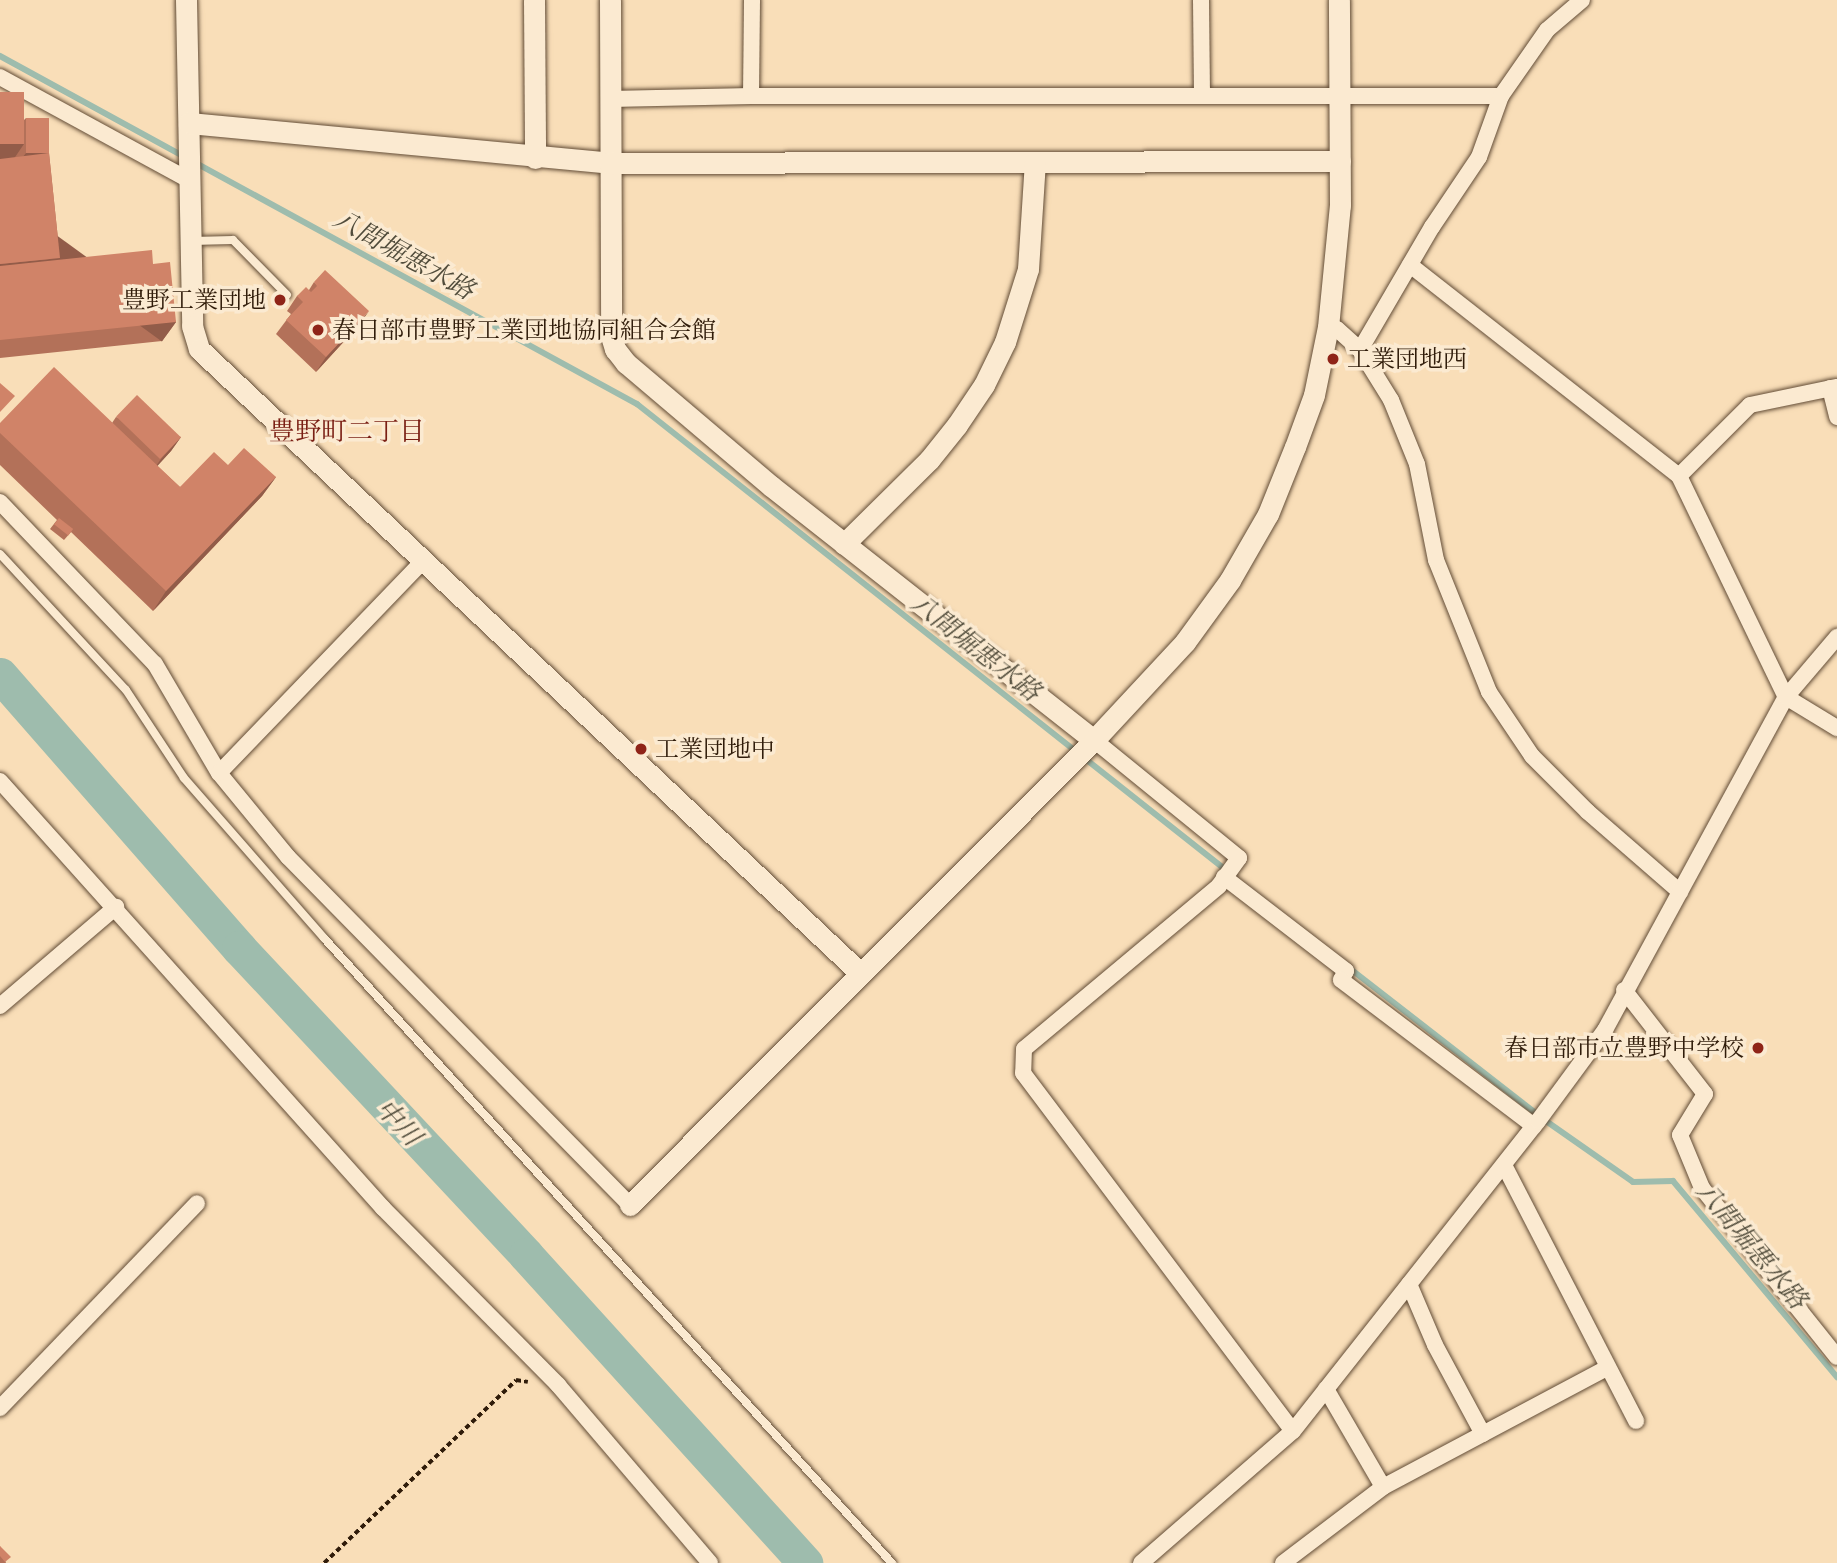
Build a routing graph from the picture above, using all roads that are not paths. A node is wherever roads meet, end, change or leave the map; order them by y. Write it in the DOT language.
graph roads {
  1 [pos="186,0"];
  2 [pos="534,0"];
  3 [pos="610,0"];
  4 [pos="752,0"];
  5 [pos="1200,0"];
  6 [pos="1339,0"];
  7 [pos="1582,0"];
  8 [pos="0,77"];
  9 [pos="751,96"];
  10 [pos="1202,96"];
  11 [pos="1501,96"];
  12 [pos="1340,97"];
  13 [pos="610,99"];
  14 [pos="188,123"];
  15 [pos="534,158"];
  16 [pos="1340,161"];
  17 [pos="1035,162"];
  18 [pos="610,163"];
  19 [pos="189,177"];
  20 [pos="190,241"];
  21 [pos="1410,265"];
  22 [pos="287,295"];
  23 [pos="1328,327"];
  24 [pos="1360,350"];
  25 [pos="1833,388"];
  26 [pos="1837,417"];
  27 [pos="1679,476"];
  28 [pos="0,502"];
  29 [pos="844,544"];
  30 [pos="0,554"];
  31 [pos="424,560"];
  32 [pos="1837,637"];
  33 [pos="1786,697"];
  34 [pos="1837,728"];
  35 [pos="1092,743"];
  36 [pos="219,773"];
  37 [pos="0,781"];
  38 [pos="1225,876"];
  39 [pos="1680,892"];
  40 [pos="116,907"];
  41 [pos="861,974"];
  42 [pos="1624,990"];
  43 [pos="0,1006"];
  44 [pos="1536,1123"];
  45 [pos="1504,1164"];
  46 [pos="197,1203"];
  47 [pos="630,1205"];
  48 [pos="1409,1284"];
  49 [pos="1837,1357"];
  50 [pos="1607,1368"];
  51 [pos="1326,1389"];
  52 [pos="0,1408"];
  53 [pos="1636,1421"];
  54 [pos="1293,1432"];
  55 [pos="1483,1434"];
  56 [pos="1383,1487"];
  57 [pos="710,1563"];
  58 [pos="892,1563"];
  59 [pos="1141,1563"];
  60 [pos="1283,1563"];
  1 -- 14 [label="street"];
  2 -- 15 [label="street"];
  3 -- 13 [label="street"];
  4 -- 9 [label="street"];
  5 -- 10 [label="street"];
  6 -- 12 [label="street"];
  7 -- 11 [label="street"];
  8 -- 19 [label="street"];
  9 -- 10 [label="street"];
  9 -- 13 [label="street"];
  10 -- 12 [label="street"];
  11 -- 12 [label="street"];
  11 -- 21 [label="street"];
  12 -- 16 [label="street"];
  13 -- 18 [label="street"];
  14 -- 15 [label="street"];
  14 -- 19 [label="street"];
  15 -- 18 [label="street"];
  16 -- 17 [label="street"];
  16 -- 23 [label="street"];
  17 -- 18 [label="street"];
  17 -- 29 [label="street"];
  18 -- 29 [label="street"];
  19 -- 20 [label="street"];
  20 -- 22 [label="lane"];
  20 -- 31 [label="street"];
  21 -- 24 [label="street"];
  21 -- 27 [label="street"];
  23 -- 24 [label="street"];
  23 -- 35 [label="street"];
  24 -- 39 [label="street"];
  25 -- 26 [label="street"];
  25 -- 27 [label="street"];
  27 -- 33 [label="street"];
  28 -- 36 [label="street"];
  29 -- 35 [label="street"];
  30 -- 58 [label="lane"];
  31 -- 36 [label="street"];
  31 -- 41 [label="street"];
  32 -- 33 [label="street"];
  33 -- 34 [label="street"];
  33 -- 39 [label="street"];
  35 -- 38 [label="street"];
  35 -- 41 [label="street"];
  36 -- 47 [label="street"];
  37 -- 40 [label="street"];
  38 -- 44 [label="street"];
  38 -- 54 [label="street"];
  39 -- 42 [label="street"];
  40 -- 43 [label="street"];
  40 -- 57 [label="street"];
  41 -- 47 [label="street"];
  42 -- 44 [label="street"];
  42 -- 49 [label="street"];
  44 -- 45 [label="street"];
  45 -- 48 [label="street"];
  45 -- 50 [label="street"];
  46 -- 52 [label="street"];
  48 -- 51 [label="street"];
  48 -- 55 [label="street"];
  50 -- 53 [label="street"];
  50 -- 55 [label="street"];
  51 -- 54 [label="street"];
  51 -- 56 [label="street"];
  54 -- 59 [label="street"];
  55 -- 56 [label="street"];
  56 -- 60 [label="street"];
}
